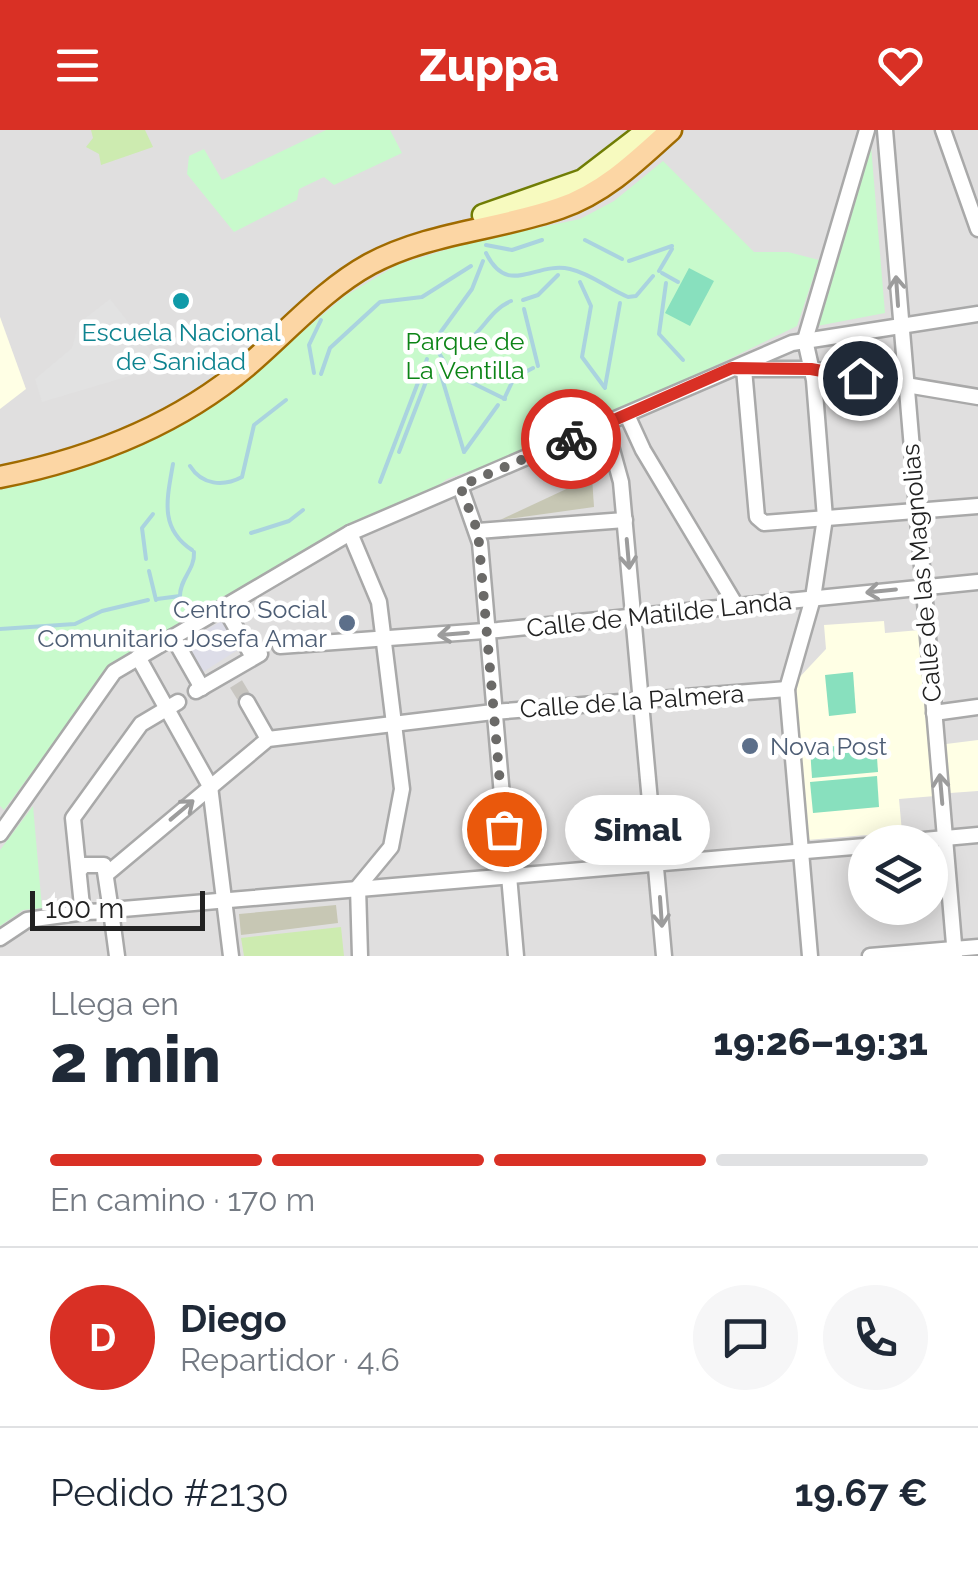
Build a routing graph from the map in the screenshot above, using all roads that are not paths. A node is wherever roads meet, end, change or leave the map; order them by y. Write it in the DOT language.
graph roads {
  1 [pos="648,130"];
  2 [pos="659,130"];
  3 [pos="671,130"];
  4 [pos="680,130"];
  5 [pos="867,130"];
  6 [pos="885,130"];
  7 [pos="943,130"];
  8 [pos="484,221"];
  9 [pos="978,229"];
  10 [pos="978,314"];
  11 [pos="900,327"];
  12 [pos="804,340"];
  13 [pos="738,369"];
  14 [pos="811,369"];
  15 [pos="905,387"];
  16 [pos="978,397"];
  17 [pos="627,414"];
  18 [pos="605,424"];
  19 [pos="0,465"];
  20 [pos="656,470"];
  21 [pos="0,478"];
  22 [pos="622,482"];
  23 [pos="460,486"];
  24 [pos="978,506"];
  25 [pos="916,512"];
  26 [pos="825,518"];
  27 [pos="625,520"];
  28 [pos="478,532"];
  29 [pos="350,533"];
  30 [pos="978,582"];
  31 [pos="923,587"];
  32 [pos="813,598"];
  33 [pos="224,607"];
  34 [pos="737,607"];
  35 [pos="634,615"];
  36 [pos="485,631"];
  37 [pos="172,637"];
  38 [pos="386,639"];
  39 [pos="280,646"];
  40 [pos="138,658"];
  41 [pos="787,689"];
  42 [pos="642,700"];
  43 [pos="247,702"];
  44 [pos="173,705"];
  45 [pos="978,708"];
  46 [pos="493,712"];
  47 [pos="934,713"];
  48 [pos="394,723"];
  49 [pos="268,739"];
  50 [pos="210,786"];
  51 [pos="944,825"];
  52 [pos="0,834"];
  53 [pos="978,836"];
  54 [pos="948,838"];
  55 [pos="848,848"];
  56 [pos="801,852"];
  57 [pos="657,866"];
  58 [pos="79,871"];
  59 [pos="948,872"];
  60 [pos="108,873"];
  61 [pos="508,878"];
  62 [pos="358,887"];
  63 [pos="225,902"];
  64 [pos="111,910"];
  65 [pos="85,912"];
  66 [pos="0,938"];
  67 [pos="978,947"];
  68 [pos="955,952"];
  69 [pos="117,956"];
  70 [pos="230,956"];
  71 [pos="360,956"];
  72 [pos="516,956"];
  73 [pos="664,956"];
  74 [pos="810,956"];
  75 [pos="870,956"];
  1 -- 8 [label="main road"];
  2 -- 8 [label="main road"];
  3 -- 8 [label="main road"];
  4 -- 8 [label="main road"];
  5 -- 12 [label="street"];
  11 -- 6 [label="street, Calle de las Magnolias, one-way"];
  7 -- 9 [label="street"];
  8 -- 19 [label="main road"];
  8 -- 21 [label="main road"];
  10 -- 11 [label="street"];
  11 -- 12 [label="street"];
  11 -- 15 [label="street, Calle de las Magnolias"];
  12 -- 13 [label="street"];
  12 -- 14 [label="street"];
  13 -- 14 [label="street"];
  13 -- 17 [label="street"];
  13 -- 26 [label="street"];
  14 -- 15 [label="street"];
  14 -- 26 [label="street"];
  15 -- 16 [label="street"];
  15 -- 25 [label="street, Calle de las Magnolias"];
  17 -- 18 [label="street"];
  17 -- 20 [label="street"];
  18 -- 22 [label="street"];
  18 -- 23 [label="street"];
  20 -- 22 [label="street"];
  20 -- 34 [label="street"];
  22 -- 27 [label="street"];
  23 -- 28 [label="street"];
  23 -- 29 [label="street"];
  24 -- 25 [label="street"];
  25 -- 26 [label="street"];
  25 -- 31 [label="street, Calle de las Magnolias"];
  26 -- 32 [label="street"];
  27 -- 28 [label="street"];
  27 -- 35 [label="street, one-way"];
  28 -- 36 [label="street"];
  29 -- 33 [label="street"];
  29 -- 38 [label="street"];
  30 -- 31 [label="street, Calle de Matilde Landa"];
  31 -- 32 [label="street, Calle de Matilde Landa, one-way"];
  31 -- 47 [label="street, Calle de las Magnolias"];
  32 -- 34 [label="street, Calle de Matilde Landa"];
  32 -- 41 [label="street"];
  33 -- 37 [label="street"];
  33 -- 37 [label="street"];
  34 -- 35 [label="street, Calle de Matilde Landa"];
  35 -- 36 [label="street, Calle de Matilde Landa"];
  35 -- 42 [label="street"];
  36 -- 38 [label="street, Calle de Matilde Landa, one-way"];
  36 -- 46 [label="street"];
  37 -- 40 [label="street"];
  38 -- 39 [label="street, Calle de Matilde Landa"];
  38 -- 48 [label="street"];
  40 -- 44 [label="street"];
  40 -- 52 [label="street"];
  41 -- 42 [label="street, Calle de la Palmera"];
  41 -- 56 [label="street"];
  42 -- 46 [label="street, Calle de la Palmera"];
  42 -- 57 [label="street"];
  43 -- 49 [label="street"];
  44 -- 50 [label="street"];
  44 -- 58 [label="street"];
  45 -- 47 [label="street"];
  46 -- 48 [label="street, Calle de la Palmera"];
  46 -- 61 [label="street"];
  51 -- 47 [label="street, Calle de las Magnolias, one-way"];
  48 -- 49 [label="street, Calle de la Palmera"];
  48 -- 62 [label="street"];
  49 -- 50 [label="street"];
  60 -- 50 [label="street, one-way"];
  50 -- 63 [label="street"];
  53 -- 54 [label="street"];
  55 -- 56 [label="street"];
  56 -- 57 [label="street"];
  56 -- 74 [label="street"];
  57 -- 61 [label="street"];
  57 -- 73 [label="street, one-way"];
  58 -- 60 [label="street"];
  58 -- 65 [label="street"];
  59 -- 68 [label="street, Calle de las Magnolias"];
  60 -- 64 [label="street"];
  61 -- 62 [label="street"];
  61 -- 72 [label="street"];
  62 -- 63 [label="street"];
  62 -- 71 [label="street"];
  63 -- 64 [label="street"];
  63 -- 70 [label="street"];
  64 -- 65 [label="street"];
  64 -- 69 [label="street"];
  65 -- 66 [label="street"];
  67 -- 68 [label="street"];
  68 -- 75 [label="street"];
}
